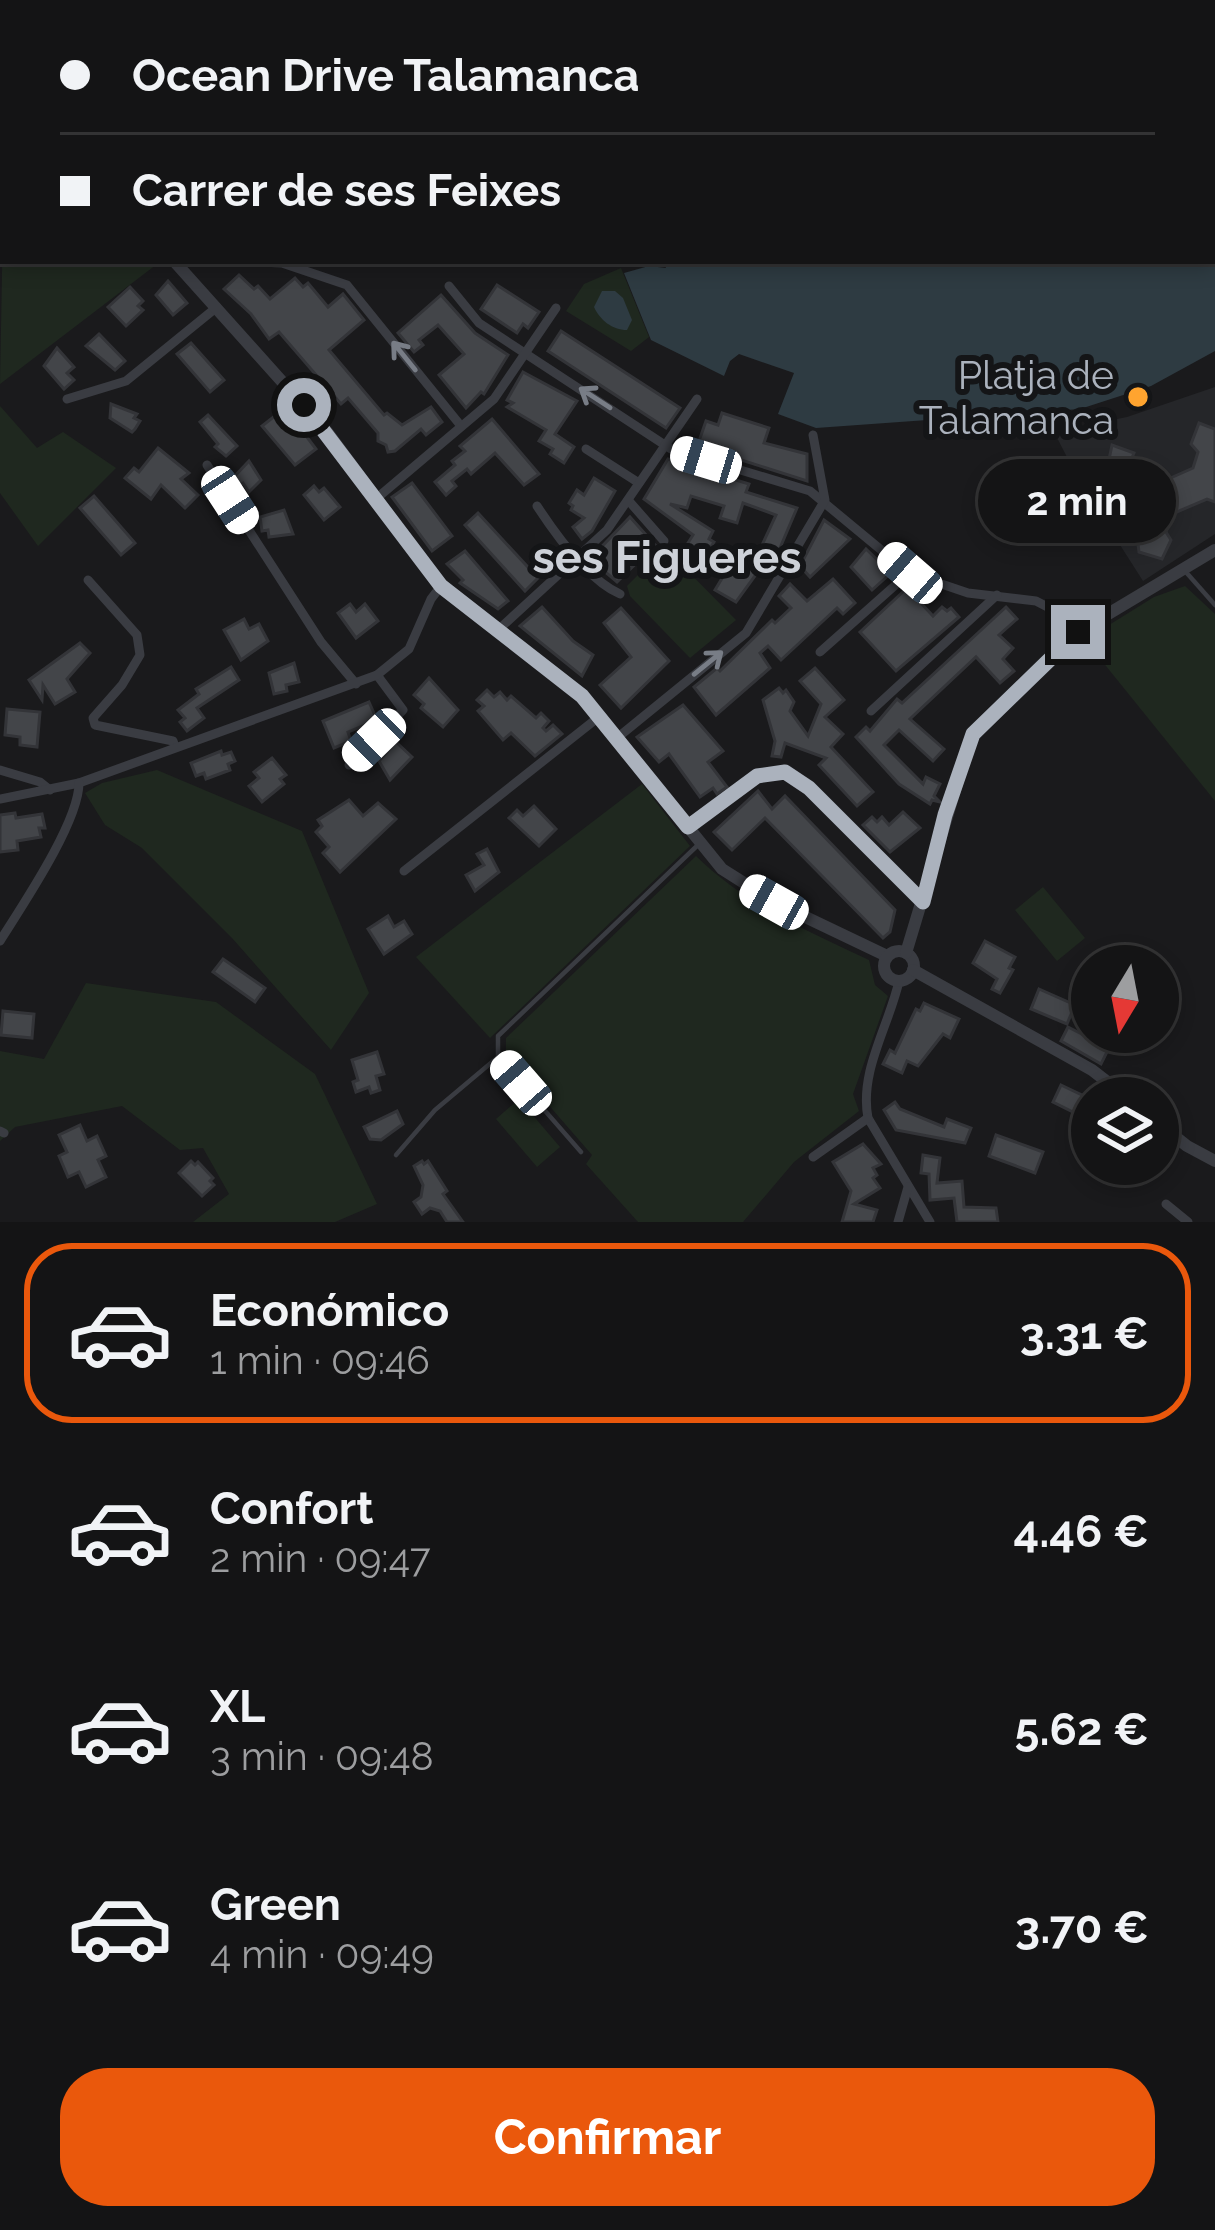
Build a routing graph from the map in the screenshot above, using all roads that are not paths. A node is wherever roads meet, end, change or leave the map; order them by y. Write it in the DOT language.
graph roads {
  1 [pos="177,264"];
  2 [pos="287,264"];
  3 [pos="449,286"];
  4 [pos="217,308"];
  5 [pos="556,308"];
  6 [pos="524,352"];
  7 [pos="67,399"];
  8 [pos="697,399"];
  9 [pos="461,426"];
  10 [pos="813,435"];
  11 [pos="665,445"];
  12 [pos="586,449"];
  13 [pos="207,465"];
  14 [pos="639,483"];
  15 [pos="377,497"];
  16 [pos="628,500"];
  17 [pos="824,500"];
  18 [pos="537,506"];
  19 [pos="664,541"];
  20 [pos="1215,550"];
  21 [pos="578,557"];
  22 [pos="1182,567"];
  23 [pos="910,573"];
  24 [pos="88,580"];
  25 [pos="441,586"];
  26 [pos="620,594"];
  27 [pos="997,595"];
  28 [pos="1215,605"];
  29 [pos="499,630"];
  30 [pos="1078,632"];
  31 [pos="820,652"];
  32 [pos="377,675"];
  33 [pos="356,684"];
  34 [pos="871,711"];
  35 [pos="600,716"];
  36 [pos="617,738"];
  37 [pos="175,747"];
  38 [pos="349,765"];
  39 [pos="0,770"];
  40 [pos="79,783"];
  41 [pos="50,790"];
  42 [pos="0,799"];
  43 [pos="688,827"];
  44 [pos="700,843"];
  45 [pos="404,871"];
  46 [pos="923,902"];
  47 [pos="0,941"];
  48 [pos="906,953"];
  49 [pos="887,956"];
  50 [pos="914,970"];
  51 [pos="899,982"];
  52 [pos="498,1057"];
  53 [pos="1100,1077"];
  54 [pos="868,1118"];
  55 [pos="1179,1140"];
  56 [pos="581,1152"];
  57 [pos="396,1155"];
  58 [pos="813,1157"];
  59 [pos="1215,1161"];
  60 [pos="908,1187"];
  61 [pos="1166,1204"];
  62 [pos="898,1222"];
  63 [pos="930,1222"];
  64 [pos="1188,1222"];
  1 -- 4 [label="street"];
  9 -- 2 [label="street, one-way"];
  3 -- 6 [label="street"];
  4 -- 7 [label="street"];
  4 -- 15 [label="street"];
  5 -- 6 [label="street"];
  6 -- 9 [label="street"];
  11 -- 6 [label="street, one-way"];
  8 -- 11 [label="street"];
  9 -- 15 [label="street"];
  10 -- 17 [label="street"];
  11 -- 14 [label="street"];
  11 -- 17 [label="street"];
  12 -- 14 [label="street"];
  13 -- 33 [label="street"];
  14 -- 16 [label="street"];
  15 -- 25 [label="street"];
  16 -- 19 [label="street"];
  16 -- 21 [label="street"];
  17 -- 23 [label="street"];
  36 -- 17 [label="street, one-way"];
  18 -- 21 [label="street"];
  20 -- 22 [label="street"];
  21 -- 26 [label="street"];
  21 -- 29 [label="street"];
  22 -- 28 [label="lane"];
  22 -- 30 [label="street"];
  23 -- 27 [label="street"];
  23 -- 31 [label="street"];
  24 -- 37 [label="street"];
  25 -- 29 [label="street"];
  25 -- 32 [label="street"];
  27 -- 30 [label="street"];
  27 -- 34 [label="street"];
  29 -- 35 [label="street"];
  30 -- 46 [label="street"];
  32 -- 33 [label="street"];
  32 -- 38 [label="street"];
  33 -- 37 [label="street"];
  35 -- 36 [label="street"];
  35 -- 45 [label="street"];
  36 -- 43 [label="street"];
  37 -- 40 [label="street"];
  39 -- 41 [label="street"];
  40 -- 41 [label="street"];
  40 -- 47 [label="street"];
  41 -- 42 [label="street"];
  43 -- 44 [label="street"];
  43 -- 46 [label="street"];
  44 -- 49 [label="street"];
  44 -- 52 [label="lane"];
  46 -- 48 [label="street"];
  48 -- 49 [label="street"];
  48 -- 50 [label="street"];
  49 -- 51 [label="street"];
  50 -- 51 [label="street"];
  50 -- 53 [label="street"];
  51 -- 54 [label="street"];
  52 -- 56 [label="lane"];
  52 -- 57 [label="lane"];
  54 -- 58 [label="street"];
  54 -- 60 [label="street"];
  55 -- 59 [label="street"];
  60 -- 62 [label="street"];
  60 -- 63 [label="street"];
  61 -- 64 [label="street"];
}
